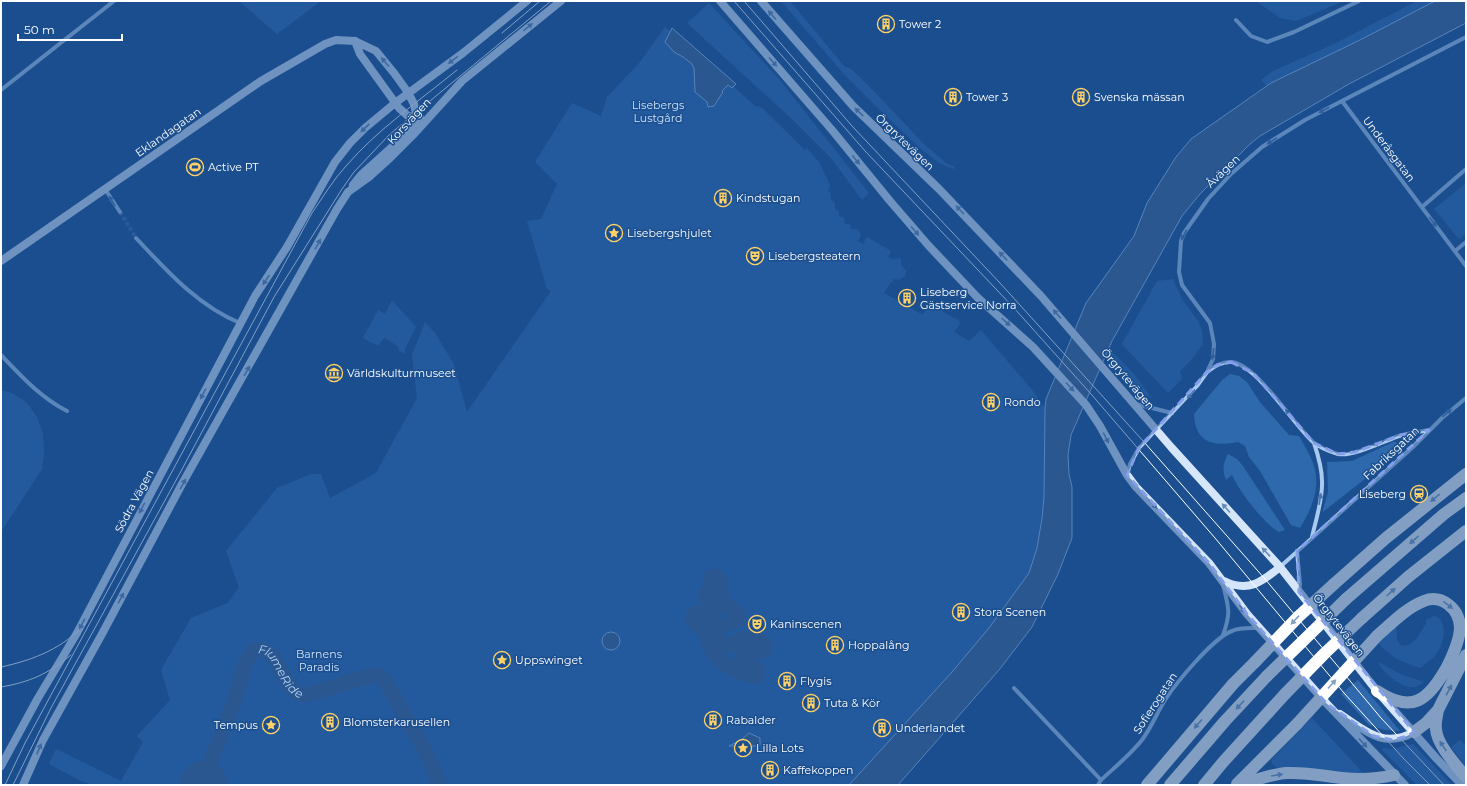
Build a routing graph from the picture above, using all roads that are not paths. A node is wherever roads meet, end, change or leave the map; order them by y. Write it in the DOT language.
graph roads {
  1 [pos="114,1"];
  2 [pos="527,1"];
  3 [pos="561,1"];
  4 [pos="720,1"];
  5 [pos="761,1"];
  6 [pos="1359,1"];
  7 [pos="1236,20"];
  8 [pos="1466,37"];
  9 [pos="355,41"];
  10 [pos="1,90"];
  11 [pos="408,93"];
  12 [pos="1342,101"];
  13 [pos="395,103"];
  14 [pos="433,111"];
  15 [pos="417,118"];
  16 [pos="1466,169"];
  17 [pos="105,189"];
  18 [pos="348,192"];
  19 [pos="1422,207"];
  20 [pos="120,212"];
  21 [pos="136,238"];
  22 [pos="1466,242"];
  23 [pos="287,247"];
  24 [pos="1455,251"];
  25 [pos="1,261"];
  26 [pos="1466,266"];
  27 [pos="241,323"];
  28 [pos="1,355"];
  29 [pos="1207,372"];
  30 [pos="1466,398"];
  31 [pos="1134,403"];
  32 [pos="67,411"];
  33 [pos="1172,413"];
  34 [pos="1156,430"];
  35 [pos="1429,430"];
  36 [pos="1314,443"];
  37 [pos="1466,474"];
  38 [pos="1127,475"];
  39 [pos="1466,498"];
  40 [pos="1466,531"];
  41 [pos="1312,537"];
  42 [pos="1297,551"];
  43 [pos="1280,567"];
  44 [pos="1221,579"];
  45 [pos="1299,592"];
  46 [pos="1259,628"];
  47 [pos="1223,635"];
  48 [pos="1466,655"];
  49 [pos="1454,666"];
  50 [pos="1014,688"];
  51 [pos="1377,691"];
  52 [pos="1327,704"];
  53 [pos="1438,710"];
  54 [pos="1414,732"];
  55 [pos="1,766"];
  56 [pos="1394,775"];
  57 [pos="1466,777"];
  58 [pos="1101,780"];
  59 [pos="23,785"];
  60 [pos="1098,785"];
  61 [pos="1147,785"];
  62 [pos="1170,785"];
  63 [pos="1204,785"];
  64 [pos="1236,785"];
  65 [pos="1240,785"];
  66 [pos="1405,785"];
  67 [pos="1462,785"];
  1 -- 10 [label="street"];
  2 -- 11 [label="main road, Korsvägen, one-way"];
  14 -- 3 [label="main road, Korsvägen, one-way"];
  4 -- 38 [label="main road, one-way"];
  31 -- 5 [label="main road, Örgrytevägen, one-way"];
  6 -- 7 [label="street"];
  8 -- 12 [label="street, Åvägen"];
  11 -- 9 [label="main road, Eklandagatan, one-way"];
  9 -- 13 [label="main road"];
  9 -- 17 [label="main road, Eklandagatan"];
  11 -- 13 [label="main road, Korsvägen"];
  11 -- 15 [label="main road, Eklandagatan"];
  12 -- 19 [label="street, Underåsgatan"];
  12 -- 29 [label="street, Åvägen, one-way"];
  13 -- 15 [label="main road"];
  13 -- 23 [label="main road, Korsvägen, one-way"];
  14 -- 15 [label="main road"];
  14 -- 18 [label="main road, Korsvägen"];
  15 -- 18 [label="main road"];
  16 -- 19 [label="street"];
  20 -- 17 [label="street, one-way"];
  17 -- 25 [label="main road, Eklandagatan"];
  59 -- 18 [label="main road, Korsvägen, one-way"];
  19 -- 24 [label="street, Underåsgatan, one-way"];
  21 -- 27 [label="street"];
  22 -- 24 [label="street"];
  23 -- 27 [label="main road, Södra Vägen, one-way"];
  24 -- 26 [label="street, Underåsgatan"];
  27 -- 55 [label="main road, Södra Vägen, one-way"];
  28 -- 32 [label="street"];
  29 -- 33 [label="street, Åvägen, one-way"];
  36 -- 29 [label="street, Fabriksgatan, one-way"];
  35 -- 30 [label="street, Fabriksgatan, one-way"];
  31 -- 33 [label="street"];
  31 -- 34 [label="main road, Örgrytevägen"];
  33 -- 34 [label="street, Åvägen"];
  34 -- 38 [label="street, Åvägen"];
  43 -- 34 [label="main road, Örgrytevägen, one-way"];
  35 -- 36 [label="street, Fabriksgatan, one-way"];
  35 -- 41 [label="street, Fabriksgatan"];
  41 -- 36 [label="street, Fabriksgatan, one-way"];
  37 -- 61 [label="highway, one-way, bridge"];
  38 -- 44 [label="main road, one-way"];
  39 -- 62 [label="highway, one-way, bridge"];
  63 -- 40 [label="highway, one-way, bridge"];
  41 -- 42 [label="street, Fabriksgatan"];
  42 -- 43 [label="street, Fabriksgatan"];
  42 -- 45 [label="street"];
  43 -- 44 [label="main road"];
  43 -- 45 [label="main road, Örgrytevägen"];
  44 -- 46 [label="main road, one-way"];
  44 -- 47 [label="street, Sofierogatan"];
  45 -- 51 [label="main road, Örgrytevägen"];
  46 -- 47 [label="street, Sofierogatan"];
  46 -- 52 [label="main road"];
  47 -- 58 [label="street, Sofierogatan"];
  48 -- 49 [label="highway"];
  49 -- 51 [label="highway"];
  53 -- 49 [label="highway, one-way"];
  64 -- 49 [label="highway, one-way, bridge"];
  50 -- 58 [label="street"];
  51 -- 54 [label="main road, Örgrytevägen"];
  52 -- 54 [label="main road"];
  52 -- 56 [label="main road, one-way"];
  53 -- 54 [label="highway"];
  57 -- 53 [label="highway, one-way"];
  54 -- 67 [label="main road, Örgrytevägen"];
  65 -- 56 [label="highway, one-way"];
  56 -- 66 [label="main road"];
  58 -- 60 [label="street, Sofierogatan"];
}
